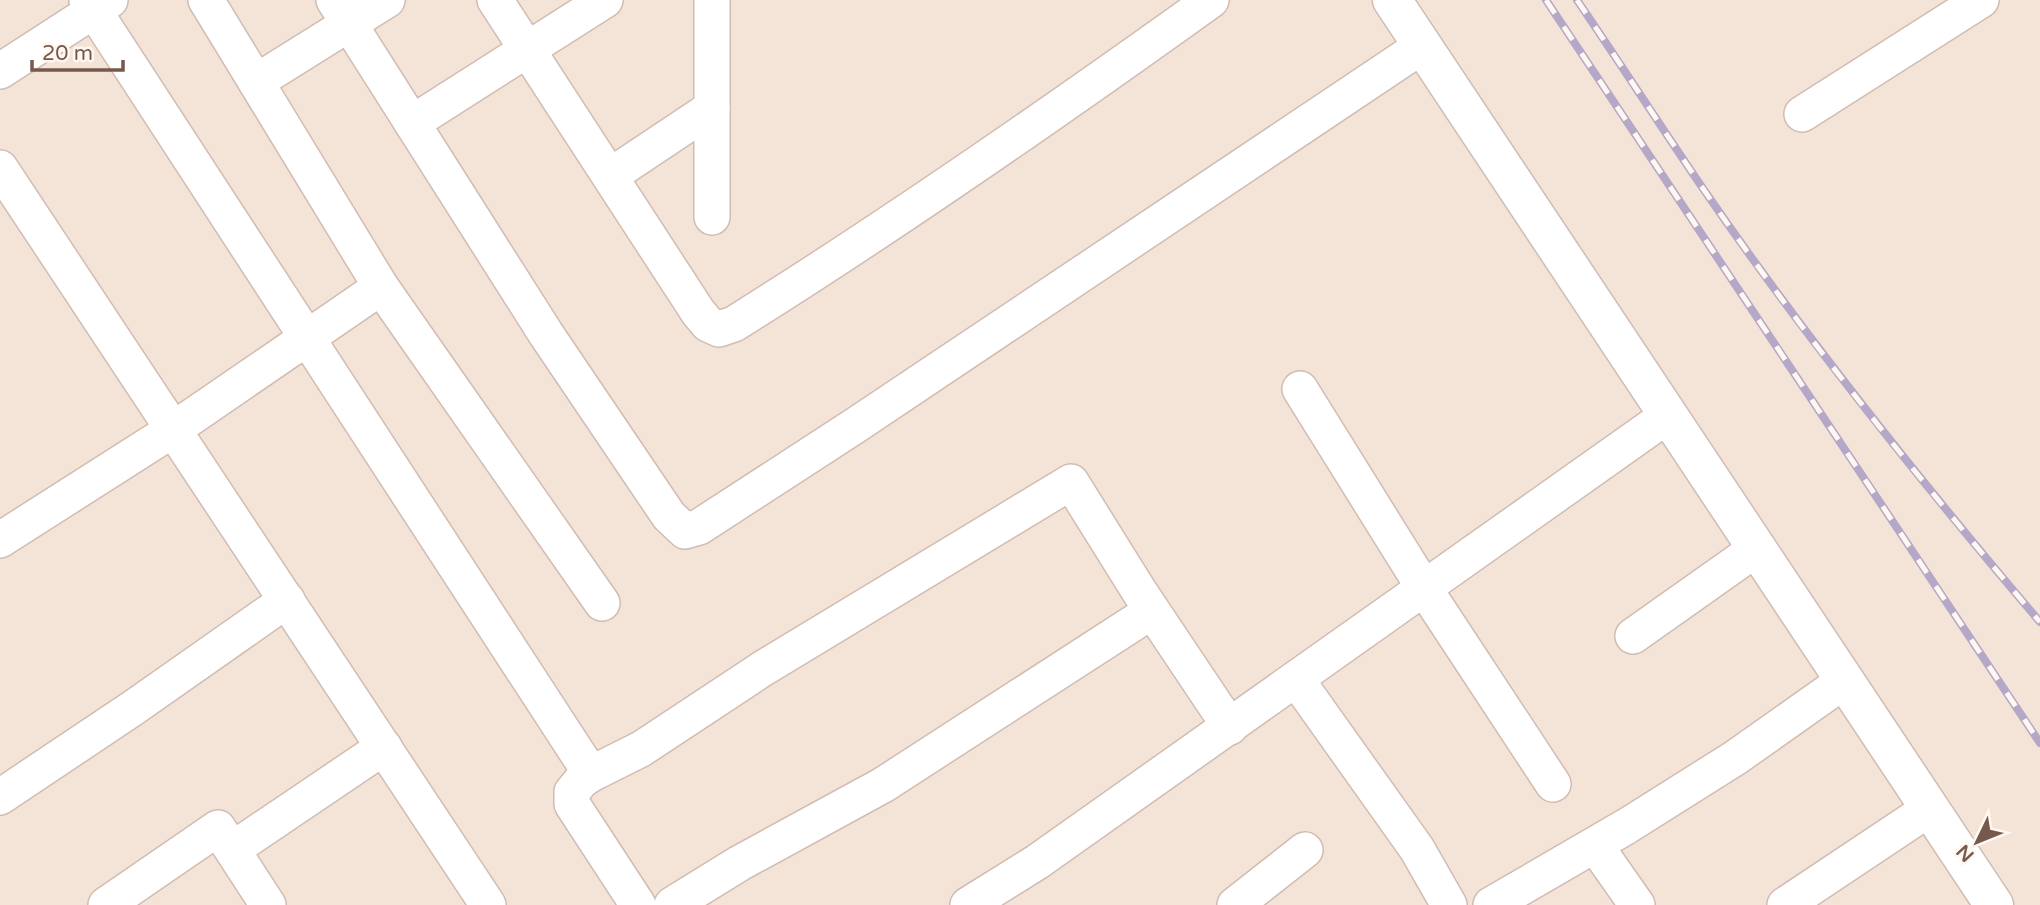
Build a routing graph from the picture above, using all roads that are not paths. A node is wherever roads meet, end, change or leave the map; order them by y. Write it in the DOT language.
graph roads {
  1 [pos="206,0"];
  2 [pos="387,0"];
  3 [pos="495,0"];
  4 [pos="605,0"];
  5 [pos="712,0"];
  6 [pos="1211,0"];
  7 [pos="1392,0"];
  8 [pos="1981,0"];
  9 [pos="97,3"];
  10 [pos="1945,10"];
  11 [pos="341,12"];
  12 [pos="1422,46"];
  13 [pos="527,49"];
  14 [pos="0,71"];
  15 [pos="257,82"];
  16 [pos="712,108"];
  17 [pos="1802,114"];
  18 [pos="412,123"];
  19 [pos="0,168"];
  20 [pos="610,176"];
  21 [pos="712,217"];
  22 [pos="382,287"];
  23 [pos="307,337"];
  24 [pos="1300,389"];
  25 [pos="1667,416"];
  26 [pos="174,429"];
  27 [pos="0,540"];
  28 [pos="1756,549"];
  29 [pos="1424,588"];
  30 [pos="288,600"];
  31 [pos="602,603"];
  32 [pos="1152,611"];
  33 [pos="1633,636"];
  34 [pos="1296,679"];
  35 [pos="1844,681"];
  36 [pos="1230,727"];
  37 [pos="384,747"];
  38 [pos="591,775"];
  39 [pos="1553,784"];
  40 [pos="0,797"];
  41 [pos="1929,809"];
  42 [pos="1595,845"];
  43 [pos="233,849"];
  44 [pos="1305,850"];
  45 [pos="106,905"];
  46 [pos="268,905"];
  47 [pos="488,905"];
  48 [pos="638,905"];
  49 [pos="672,905"];
  50 [pos="968,905"];
  51 [pos="1235,905"];
  52 [pos="1450,905"];
  53 [pos="1491,905"];
  54 [pos="1637,905"];
  55 [pos="1786,905"];
  56 [pos="1994,905"];
  1 -- 15 [label="street"];
  2 -- 11 [label="street"];
  3 -- 13 [label="street"];
  4 -- 13 [label="street"];
  5 -- 16 [label="street"];
  6 -- 20 [label="street"];
  7 -- 12 [label="street"];
  8 -- 10 [label="street"];
  9 -- 14 [label="street"];
  9 -- 23 [label="street"];
  10 -- 17 [label="street"];
  11 -- 15 [label="street"];
  11 -- 18 [label="street"];
  12 -- 18 [label="street"];
  12 -- 25 [label="street"];
  13 -- 18 [label="street"];
  13 -- 20 [label="street"];
  15 -- 22 [label="street"];
  16 -- 20 [label="street"];
  16 -- 21 [label="street"];
  19 -- 26 [label="street"];
  22 -- 23 [label="street"];
  22 -- 31 [label="street"];
  23 -- 26 [label="street"];
  23 -- 38 [label="street"];
  24 -- 29 [label="street"];
  25 -- 28 [label="street"];
  25 -- 29 [label="street"];
  26 -- 27 [label="street"];
  26 -- 30 [label="street"];
  28 -- 33 [label="street"];
  28 -- 35 [label="street"];
  29 -- 34 [label="street"];
  29 -- 39 [label="street"];
  30 -- 37 [label="street"];
  30 -- 40 [label="street"];
  32 -- 36 [label="street"];
  32 -- 38 [label="street"];
  32 -- 49 [label="street"];
  34 -- 36 [label="street"];
  34 -- 52 [label="street"];
  35 -- 41 [label="street"];
  35 -- 42 [label="street"];
  36 -- 50 [label="street"];
  37 -- 43 [label="street"];
  37 -- 47 [label="street"];
  38 -- 48 [label="street"];
  41 -- 55 [label="street"];
  41 -- 56 [label="street"];
  42 -- 53 [label="street"];
  42 -- 54 [label="street"];
  43 -- 45 [label="street"];
  43 -- 46 [label="street"];
  44 -- 51 [label="street"];
}
